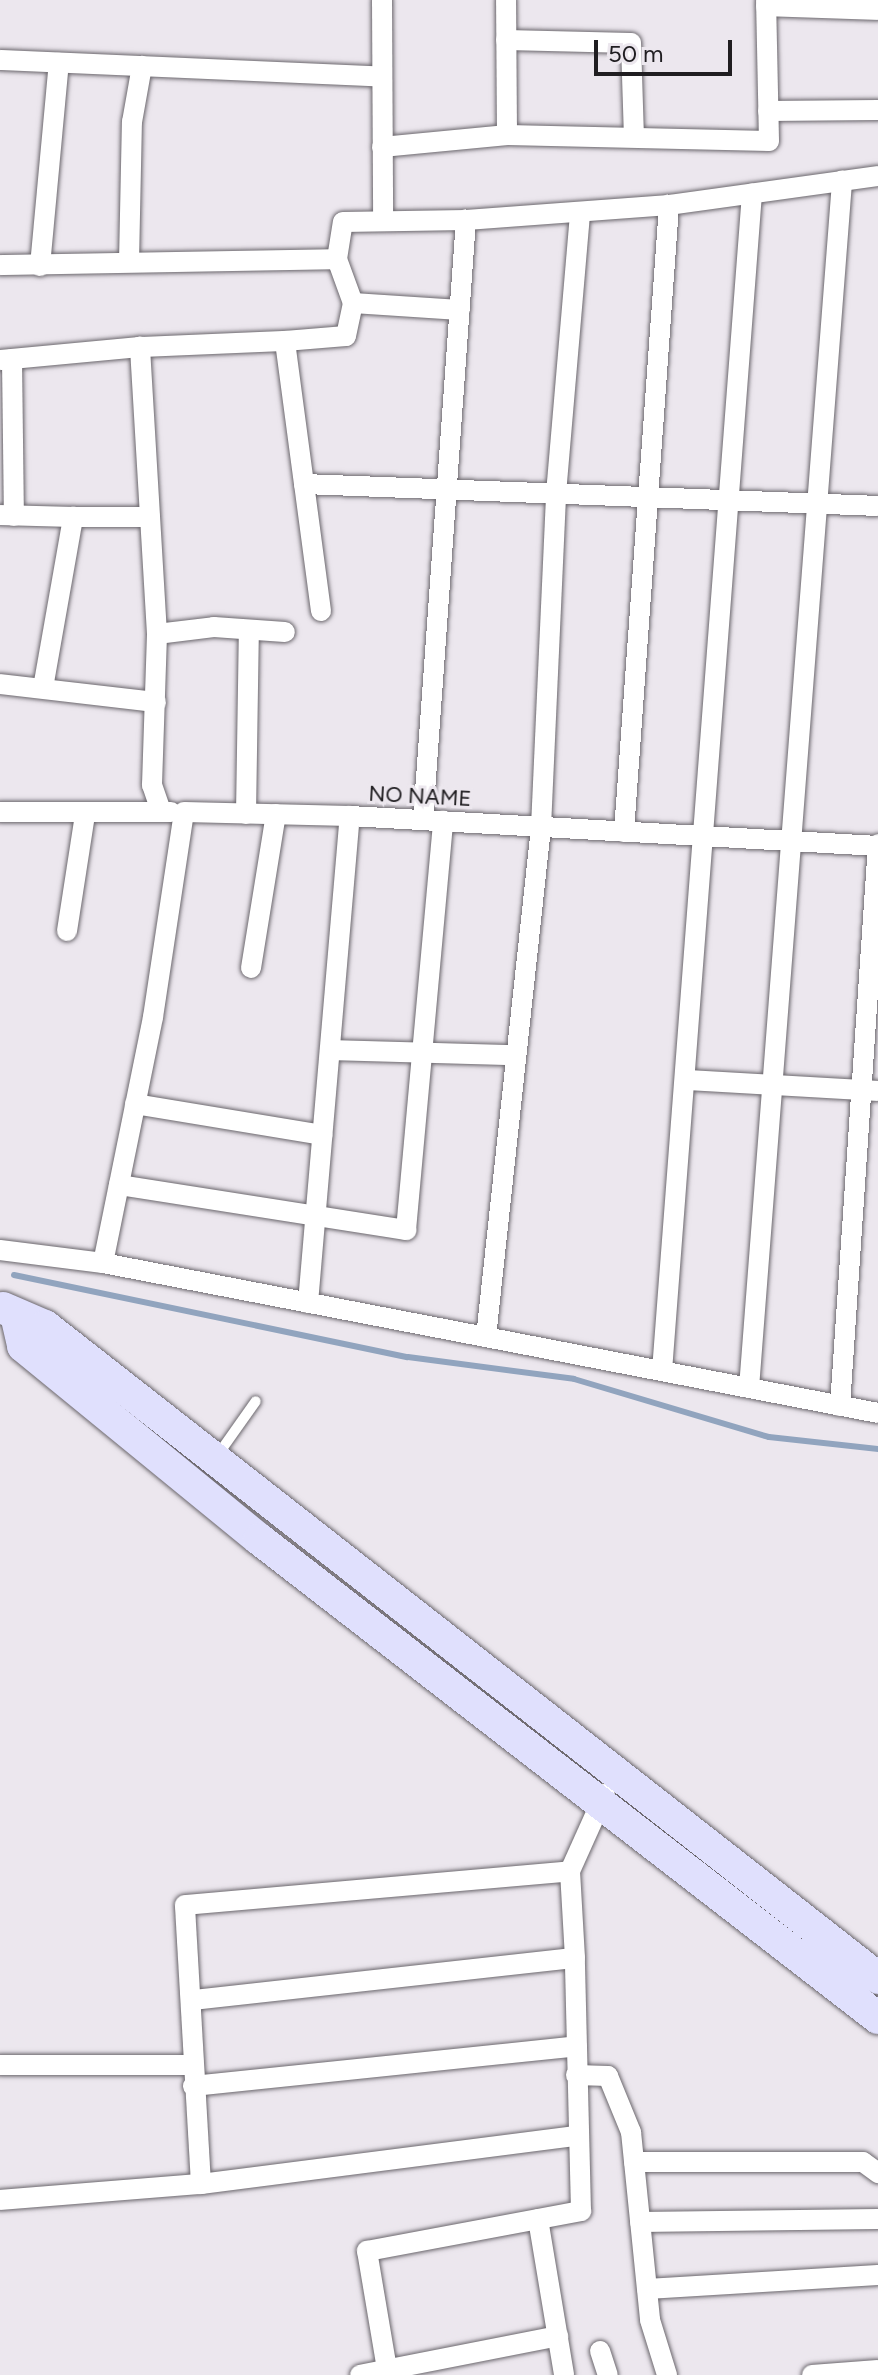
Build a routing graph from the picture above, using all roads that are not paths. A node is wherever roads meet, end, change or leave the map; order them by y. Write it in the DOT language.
graph roads {
  1 [pos="382,0"];
  2 [pos="506,0"];
  3 [pos="766,3"];
  4 [pos="878,10"];
  5 [pos="506,40"];
  6 [pos="0,60"];
  7 [pos="59,63"];
  8 [pos="142,66"];
  9 [pos="382,77"];
  10 [pos="878,110"];
  11 [pos="768,111"];
  12 [pos="507,135"];
  13 [pos="634,137"];
  14 [pos="382,147"];
  15 [pos="878,176"];
  16 [pos="842,181"];
  17 [pos="752,193"];
  18 [pos="669,205"];
  19 [pos="580,213"];
  20 [pos="466,220"];
  21 [pos="383,221"];
  22 [pos="337,259"];
  23 [pos="129,262"];
  24 [pos="0,265"];
  25 [pos="40,266"];
  26 [pos="353,303"];
  27 [pos="460,310"];
  28 [pos="285,341"];
  29 [pos="140,347"];
  30 [pos="6,359"];
  31 [pos="304,484"];
  32 [pos="449,490"];
  33 [pos="556,494"];
  34 [pos="645,497"];
  35 [pos="734,501"];
  36 [pos="822,504"];
  37 [pos="878,506"];
  38 [pos="7,516"];
  39 [pos="73,517"];
  40 [pos="150,517"];
  41 [pos="321,611"];
  42 [pos="249,632"];
  43 [pos="285,632"];
  44 [pos="157,634"];
  45 [pos="0,684"];
  46 [pos="43,688"];
  47 [pos="156,702"];
  48 [pos="161,811"];
  49 [pos="0,812"];
  50 [pos="184,812"];
  51 [pos="246,814"];
  52 [pos="276,814"];
  53 [pos="85,815"];
  54 [pos="350,816"];
  55 [pos="433,820"];
  56 [pos="541,827"];
  57 [pos="624,832"];
  58 [pos="707,836"];
  59 [pos="792,841"];
  60 [pos="878,846"];
  61 [pos="67,931"];
  62 [pos="251,968"];
  63 [pos="330,1050"];
  64 [pos="420,1052"];
  65 [pos="514,1055"];
  66 [pos="689,1080"];
  67 [pos="776,1084"];
  68 [pos="869,1090"];
  69 [pos="135,1104"];
  70 [pos="322,1135"];
  71 [pos="119,1185"];
  72 [pos="315,1219"];
  73 [pos="0,1250"];
  74 [pos="103,1263"];
  75 [pos="308,1303"];
  76 [pos="9,1312"];
  77 [pos="486,1337"];
  78 [pos="662,1371"];
  79 [pos="749,1388"];
  80 [pos="256,1401"];
  81 [pos="840,1406"];
  82 [pos="878,1413"];
  83 [pos="204,1473"];
  84 [pos="481,1669"];
  85 [pos="459,1696"];
  86 [pos="617,1776"];
  87 [pos="597,1804"];
  88 [pos="570,1871"];
  89 [pos="575,1958"];
  90 [pos="878,1978"];
  91 [pos="193,2000"];
  92 [pos="878,2018"];
  93 [pos="577,2046"];
  94 [pos="0,2065"];
  95 [pos="191,2065"];
  96 [pos="576,2075"];
  97 [pos="193,2086"];
  98 [pos="574,2136"];
  99 [pos="634,2162"];
  100 [pos="878,2173"];
  101 [pos="201,2184"];
  102 [pos="0,2200"];
  103 [pos="538,2219"];
  104 [pos="878,2219"];
  105 [pos="640,2222"];
  106 [pos="878,2275"];
  107 [pos="647,2289"];
  108 [pos="558,2336"];
  109 [pos="600,2351"];
  110 [pos="469,2365"];
  111 [pos="878,2370"];
  112 [pos="388,2373"];
  113 [pos="360,2375"];
  114 [pos="564,2375"];
  115 [pos="608,2375"];
  116 [pos="667,2375"];
  117 [pos="812,2375"];
  1 -- 9 [label="street"];
  2 -- 5 [label="street"];
  3 -- 4 [label="street"];
  3 -- 11 [label="street"];
  5 -- 12 [label="street"];
  5 -- 13 [label="street"];
  6 -- 7 [label="street"];
  7 -- 8 [label="street"];
  7 -- 25 [label="street"];
  8 -- 9 [label="street"];
  8 -- 23 [label="street"];
  9 -- 14 [label="street"];
  10 -- 11 [label="street"];
  11 -- 13 [label="street"];
  12 -- 13 [label="street"];
  12 -- 14 [label="street"];
  14 -- 21 [label="street"];
  15 -- 16 [label="street"];
  16 -- 17 [label="street"];
  16 -- 36 [label="street"];
  17 -- 18 [label="street"];
  17 -- 35 [label="street"];
  18 -- 19 [label="street"];
  18 -- 34 [label="street"];
  19 -- 20 [label="street"];
  19 -- 33 [label="street"];
  20 -- 21 [label="street"];
  20 -- 27 [label="street"];
  21 -- 22 [label="street"];
  22 -- 23 [label="street"];
  22 -- 26 [label="street"];
  23 -- 25 [label="street"];
  24 -- 25 [label="street"];
  26 -- 27 [label="street"];
  26 -- 28 [label="street"];
  27 -- 32 [label="street"];
  28 -- 29 [label="street"];
  28 -- 31 [label="street"];
  29 -- 30 [label="street"];
  29 -- 40 [label="street"];
  30 -- 38 [label="street"];
  31 -- 32 [label="street"];
  31 -- 41 [label="street"];
  32 -- 33 [label="street"];
  32 -- 55 [label="street"];
  33 -- 34 [label="street"];
  33 -- 56 [label="street"];
  34 -- 35 [label="street"];
  34 -- 57 [label="street"];
  35 -- 36 [label="street"];
  35 -- 58 [label="street"];
  36 -- 37 [label="street"];
  36 -- 59 [label="street"];
  38 -- 39 [label="street"];
  39 -- 40 [label="street"];
  39 -- 46 [label="street"];
  40 -- 44 [label="street"];
  42 -- 43 [label="street"];
  42 -- 44 [label="street"];
  42 -- 51 [label="street"];
  44 -- 47 [label="street"];
  45 -- 46 [label="street"];
  46 -- 47 [label="street"];
  47 -- 48 [label="street"];
  48 -- 50 [label="street"];
  48 -- 53 [label="street"];
  49 -- 53 [label="street"];
  50 -- 51 [label="street"];
  50 -- 69 [label="street"];
  51 -- 52 [label="street"];
  52 -- 54 [label="street"];
  52 -- 62 [label="street"];
  53 -- 61 [label="street"];
  54 -- 55 [label="street, NO NAME"];
  54 -- 63 [label="street, NO NAME"];
  55 -- 56 [label="street, NO NAME"];
  55 -- 64 [label="street"];
  56 -- 57 [label="street, NO NAME"];
  56 -- 65 [label="street"];
  57 -- 58 [label="street, NO NAME"];
  58 -- 59 [label="street, NO NAME"];
  58 -- 66 [label="street"];
  59 -- 60 [label="street, NO NAME"];
  59 -- 67 [label="street"];
  60 -- 68 [label="street"];
  63 -- 64 [label="street"];
  63 -- 70 [label="street, NO NAME"];
  64 -- 65 [label="street"];
  64 -- 72 [label="street"];
  65 -- 77 [label="street"];
  66 -- 67 [label="street"];
  66 -- 78 [label="street"];
  67 -- 68 [label="street"];
  67 -- 79 [label="street"];
  68 -- 81 [label="street"];
  69 -- 70 [label="street"];
  69 -- 71 [label="street"];
  70 -- 72 [label="street, NO NAME"];
  71 -- 72 [label="street"];
  71 -- 74 [label="street"];
  72 -- 75 [label="street, NO NAME"];
  73 -- 74 [label="street"];
  74 -- 75 [label="street"];
  75 -- 77 [label="street"];
  76 -- 83 [label="main road"];
  77 -- 78 [label="street"];
  78 -- 79 [label="street"];
  79 -- 81 [label="street"];
  80 -- 83 [label="lane"];
  81 -- 82 [label="street"];
  83 -- 84 [label="main road"];
  83 -- 85 [label="main road"];
  84 -- 85 [label="main road"];
  84 -- 86 [label="main road"];
  85 -- 87 [label="main road"];
  86 -- 87 [label="street"];
  86 -- 90 [label="main road"];
  87 -- 88 [label="street"];
  87 -- 92 [label="main road"];
  88 -- 89 [label="street"];
  88 -- 91 [label="street"];
  89 -- 91 [label="street"];
  89 -- 93 [label="street"];
  91 -- 95 [label="street"];
  93 -- 96 [label="street"];
  93 -- 97 [label="street"];
  94 -- 95 [label="street"];
  95 -- 97 [label="street"];
  96 -- 98 [label="street"];
  96 -- 99 [label="street"];
  97 -- 101 [label="street"];
  98 -- 101 [label="street"];
  98 -- 103 [label="street"];
  99 -- 100 [label="street"];
  99 -- 105 [label="street"];
  101 -- 102 [label="street"];
  103 -- 108 [label="street"];
  103 -- 112 [label="street"];
  104 -- 105 [label="street"];
  105 -- 107 [label="street"];
  106 -- 107 [label="street"];
  107 -- 116 [label="street"];
  108 -- 110 [label="street"];
  108 -- 114 [label="street"];
  109 -- 115 [label="street"];
  110 -- 112 [label="street"];
  111 -- 117 [label="street"];
  112 -- 113 [label="street"];
}
